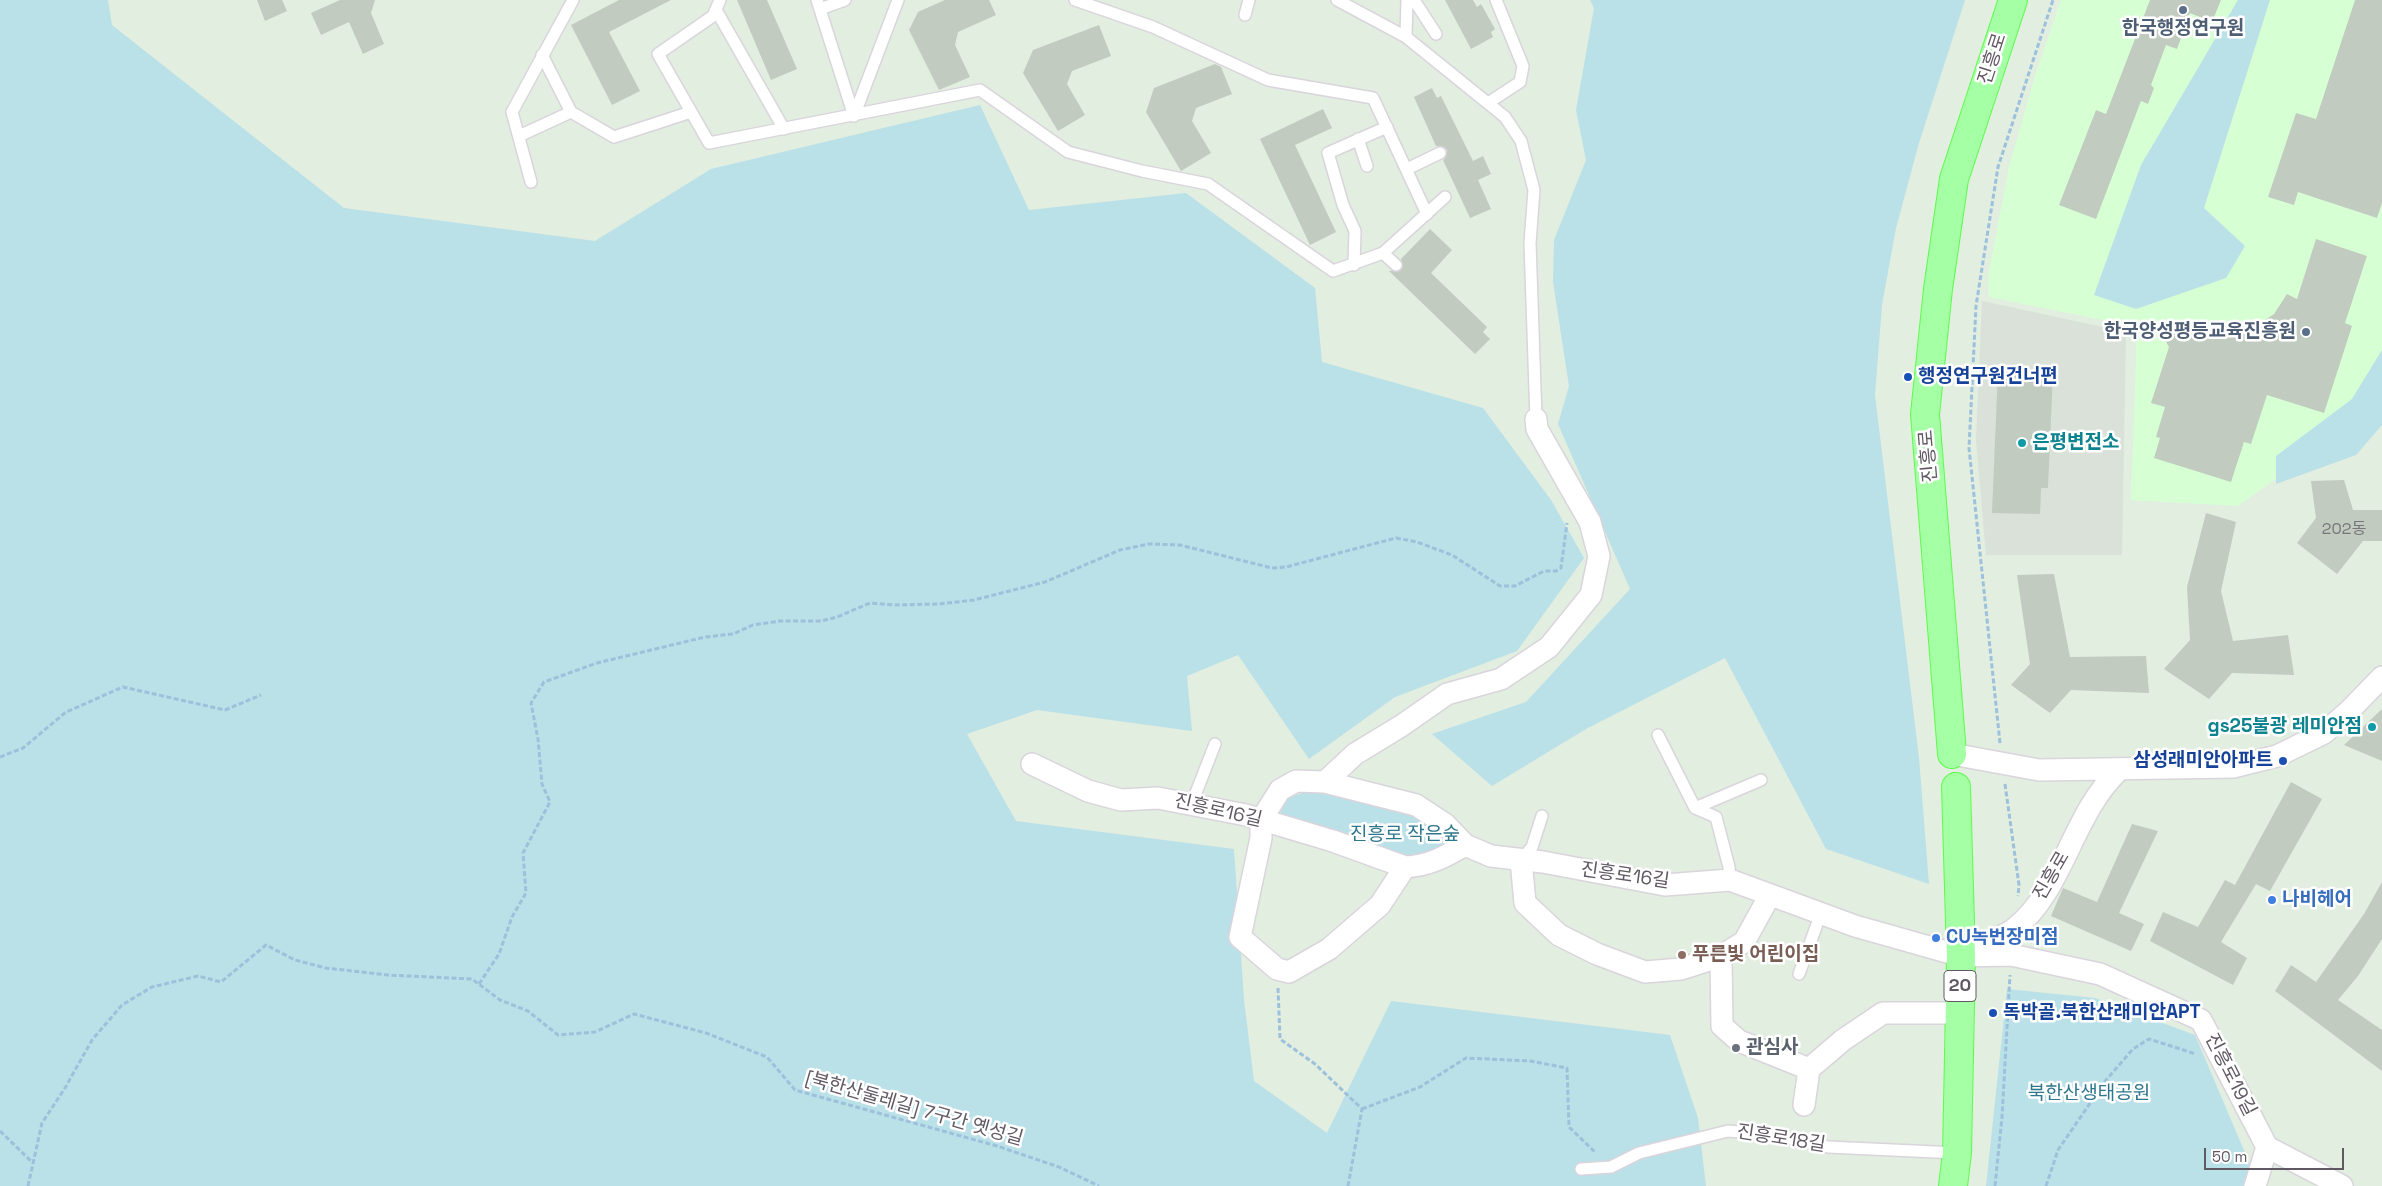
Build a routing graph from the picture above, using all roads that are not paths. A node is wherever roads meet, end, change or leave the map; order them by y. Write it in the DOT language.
graph roads {
  1 [pos="573,0"];
  2 [pos="845,0"];
  3 [pos="898,0"];
  4 [pos="1075,0"];
  5 [pos="1248,0"];
  6 [pos="1337,0"];
  7 [pos="1407,0"];
  8 [pos="1414,0"];
  9 [pos="1496,0"];
  10 [pos="2013,0"];
  11 [pos="718,5"];
  12 [pos="819,5"];
  13 [pos="1245,15"];
  14 [pos="1436,34"];
  15 [pos="1406,37"];
  16 [pos="542,55"];
  17 [pos="1488,103"];
  18 [pos="571,112"];
  19 [pos="691,112"];
  20 [pos="854,116"];
  21 [pos="1387,127"];
  22 [pos="784,129"];
  23 [pos="519,136"];
  24 [pos="1358,139"];
  25 [pos="1440,153"];
  26 [pos="1368,166"];
  27 [pos="1407,169"];
  28 [pos="531,182"];
  29 [pos="1445,197"];
  30 [pos="1427,214"];
  31 [pos="1383,253"];
  32 [pos="1354,265"];
  33 [pos="1396,265"];
  34 [pos="1536,419"];
  35 [pos="2382,677"];
  36 [pos="1658,735"];
  37 [pos="1215,744"];
  38 [pos="1952,754"];
  39 [pos="1032,764"];
  40 [pos="2118,770"];
  41 [pos="1761,780"];
  42 [pos="1324,782"];
  43 [pos="1956,787"];
  44 [pos="1192,803"];
  45 [pos="1695,808"];
  46 [pos="1542,816"];
  47 [pos="1261,820"];
  48 [pos="1465,845"];
  49 [pos="1521,860"];
  50 [pos="1405,867"];
  51 [pos="1730,880"];
  52 [pos="1770,895"];
  53 [pos="1820,913"];
  54 [pos="1721,956"];
  55 [pos="1961,956"];
  56 [pos="1799,974"];
  57 [pos="1960,1013"];
  58 [pos="1809,1069"];
  59 [pos="1804,1105"];
  60 [pos="2267,1147"];
  61 [pos="1957,1153"];
  62 [pos="1581,1169"];
  63 [pos="1954,1186"];
  64 [pos="2255,1186"];
  65 [pos="2342,1186"];
  1 -- 16 [label="lane"];
  2 -- 12 [label="lane"];
  3 -- 20 [label="lane"];
  4 -- 21 [label="lane"];
  5 -- 13 [label="lane"];
  6 -- 15 [label="lane"];
  7 -- 15 [label="lane"];
  8 -- 14 [label="lane"];
  9 -- 17 [label="lane"];
  10 -- 38 [label="main road, 진흥로"];
  11 -- 19 [label="lane"];
  11 -- 22 [label="lane"];
  12 -- 20 [label="lane"];
  15 -- 17 [label="lane"];
  16 -- 18 [label="lane"];
  16 -- 23 [label="lane"];
  17 -- 34 [label="lane"];
  18 -- 19 [label="lane"];
  18 -- 23 [label="lane"];
  19 -- 22 [label="lane"];
  20 -- 22 [label="lane"];
  20 -- 32 [label="lane"];
  21 -- 24 [label="lane"];
  21 -- 27 [label="lane"];
  23 -- 28 [label="lane"];
  24 -- 26 [label="lane"];
  24 -- 32 [label="lane"];
  25 -- 27 [label="lane"];
  27 -- 30 [label="lane"];
  29 -- 30 [label="lane"];
  30 -- 31 [label="lane"];
  31 -- 32 [label="lane"];
  31 -- 33 [label="lane"];
  34 -- 42 [label="street"];
  35 -- 40 [label="street, 진흥로"];
  36 -- 45 [label="lane"];
  37 -- 44 [label="lane"];
  38 -- 40 [label="street, 진흥로"];
  39 -- 44 [label="street, 진흥로16길"];
  40 -- 55 [label="street, 진흥로"];
  41 -- 45 [label="lane"];
  42 -- 47 [label="street"];
  42 -- 48 [label="street"];
  43 -- 55 [label="main road, 20"];
  44 -- 47 [label="street, 진흥로16길"];
  45 -- 51 [label="lane"];
  46 -- 49 [label="lane"];
  47 -- 50 [label="street, 진흥로16길"];
  47 -- 50 [label="street"];
  48 -- 49 [label="street, 진흥로16길"];
  48 -- 50 [label="street, 진흥로16길"];
  49 -- 51 [label="street, 진흥로16길"];
  49 -- 54 [label="street"];
  51 -- 52 [label="street, 진흥로16길"];
  52 -- 53 [label="street, 진흥로16길"];
  52 -- 54 [label="street"];
  53 -- 55 [label="street, 진흥로16길"];
  53 -- 56 [label="lane"];
  54 -- 58 [label="street"];
  55 -- 57 [label="main road, 20"];
  55 -- 60 [label="street, 진흥로19길"];
  57 -- 58 [label="street"];
  57 -- 61 [label="main road, 20"];
  58 -- 59 [label="street"];
  60 -- 64 [label="street"];
  60 -- 65 [label="street"];
  61 -- 62 [label="lane, 진흥로18길"];
  61 -- 63 [label="main road, 20"];
}
